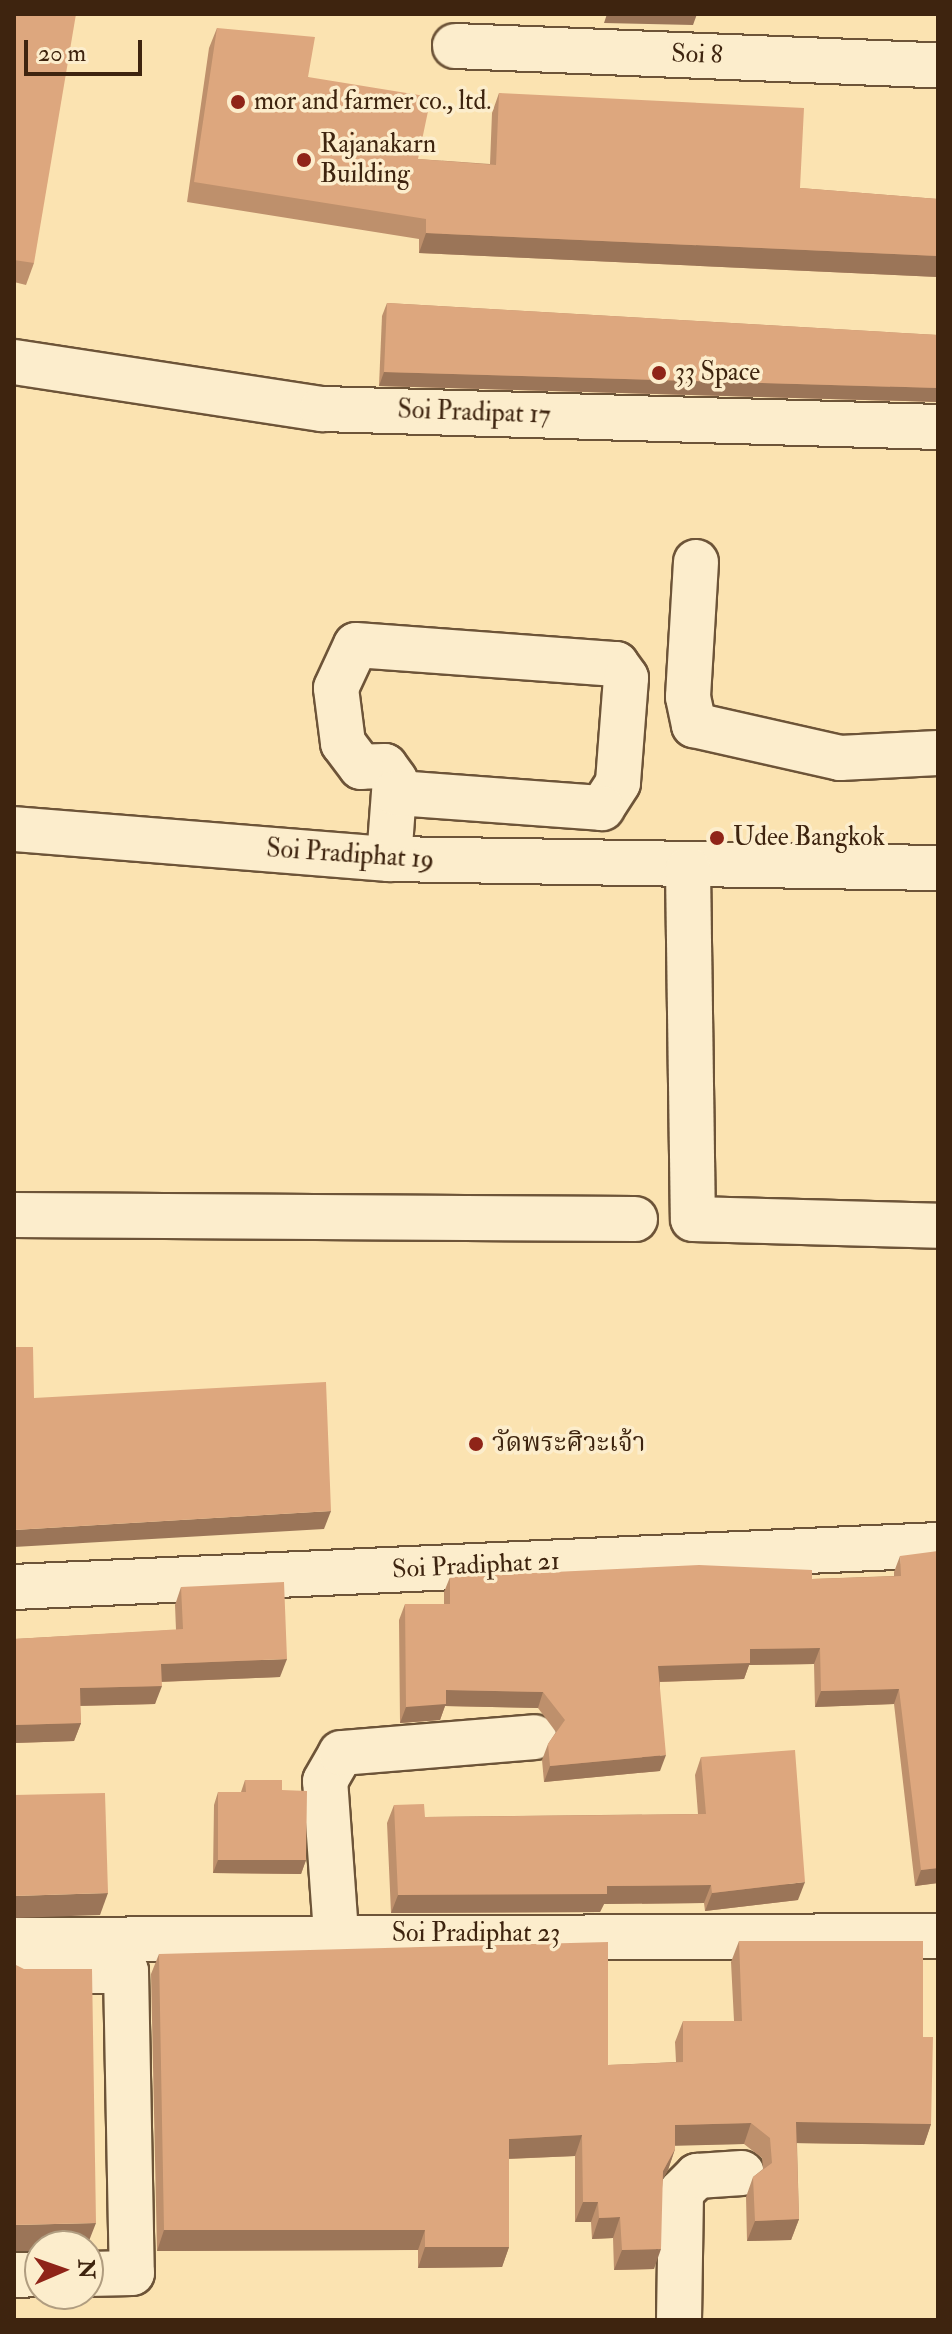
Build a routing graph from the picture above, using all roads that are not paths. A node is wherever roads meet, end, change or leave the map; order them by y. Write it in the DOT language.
graph roads {
  1 [pos="455,46"];
  2 [pos="938,65"];
  3 [pos="14,362"];
  4 [pos="938,427"];
  5 [pos="696,562"];
  6 [pos="938,753"];
  7 [pos="396,793"];
  8 [pos="14,829"];
  9 [pos="389,859"];
  10 [pos="938,868"];
  11 [pos="688,869"];
  12 [pos="14,1215"];
  13 [pos="635,1219"];
  14 [pos="938,1226"];
  15 [pos="938,1545"];
  16 [pos="14,1587"];
  17 [pos="534,1737"];
  18 [pos="336,1933"];
  19 [pos="938,1936"];
  20 [pos="14,1940"];
  21 [pos="14,1971"];
  22 [pos="742,2173"];
  23 [pos="104,2274"];
  24 [pos="679,2320"];
  1 -- 2 [label="street, Soi 8"];
  3 -- 4 [label="street, Soi Pradipat 17"];
  5 -- 6 [label="street"];
  7 -- 7 [label="street"];
  7 -- 9 [label="street"];
  8 -- 9 [label="street, Soi Pradiphat 19"];
  9 -- 11 [label="street, Soi Pradiphat 19"];
  10 -- 11 [label="street, Soi Pradiphat 19"];
  11 -- 14 [label="street"];
  12 -- 13 [label="street"];
  15 -- 16 [label="street, Soi Pradiphat 21"];
  17 -- 18 [label="street"];
  18 -- 19 [label="street, Soi Pradiphat 23"];
  18 -- 20 [label="street, Soi Pradiphat 23"];
  21 -- 23 [label="street"];
  22 -- 24 [label="street"];
}
